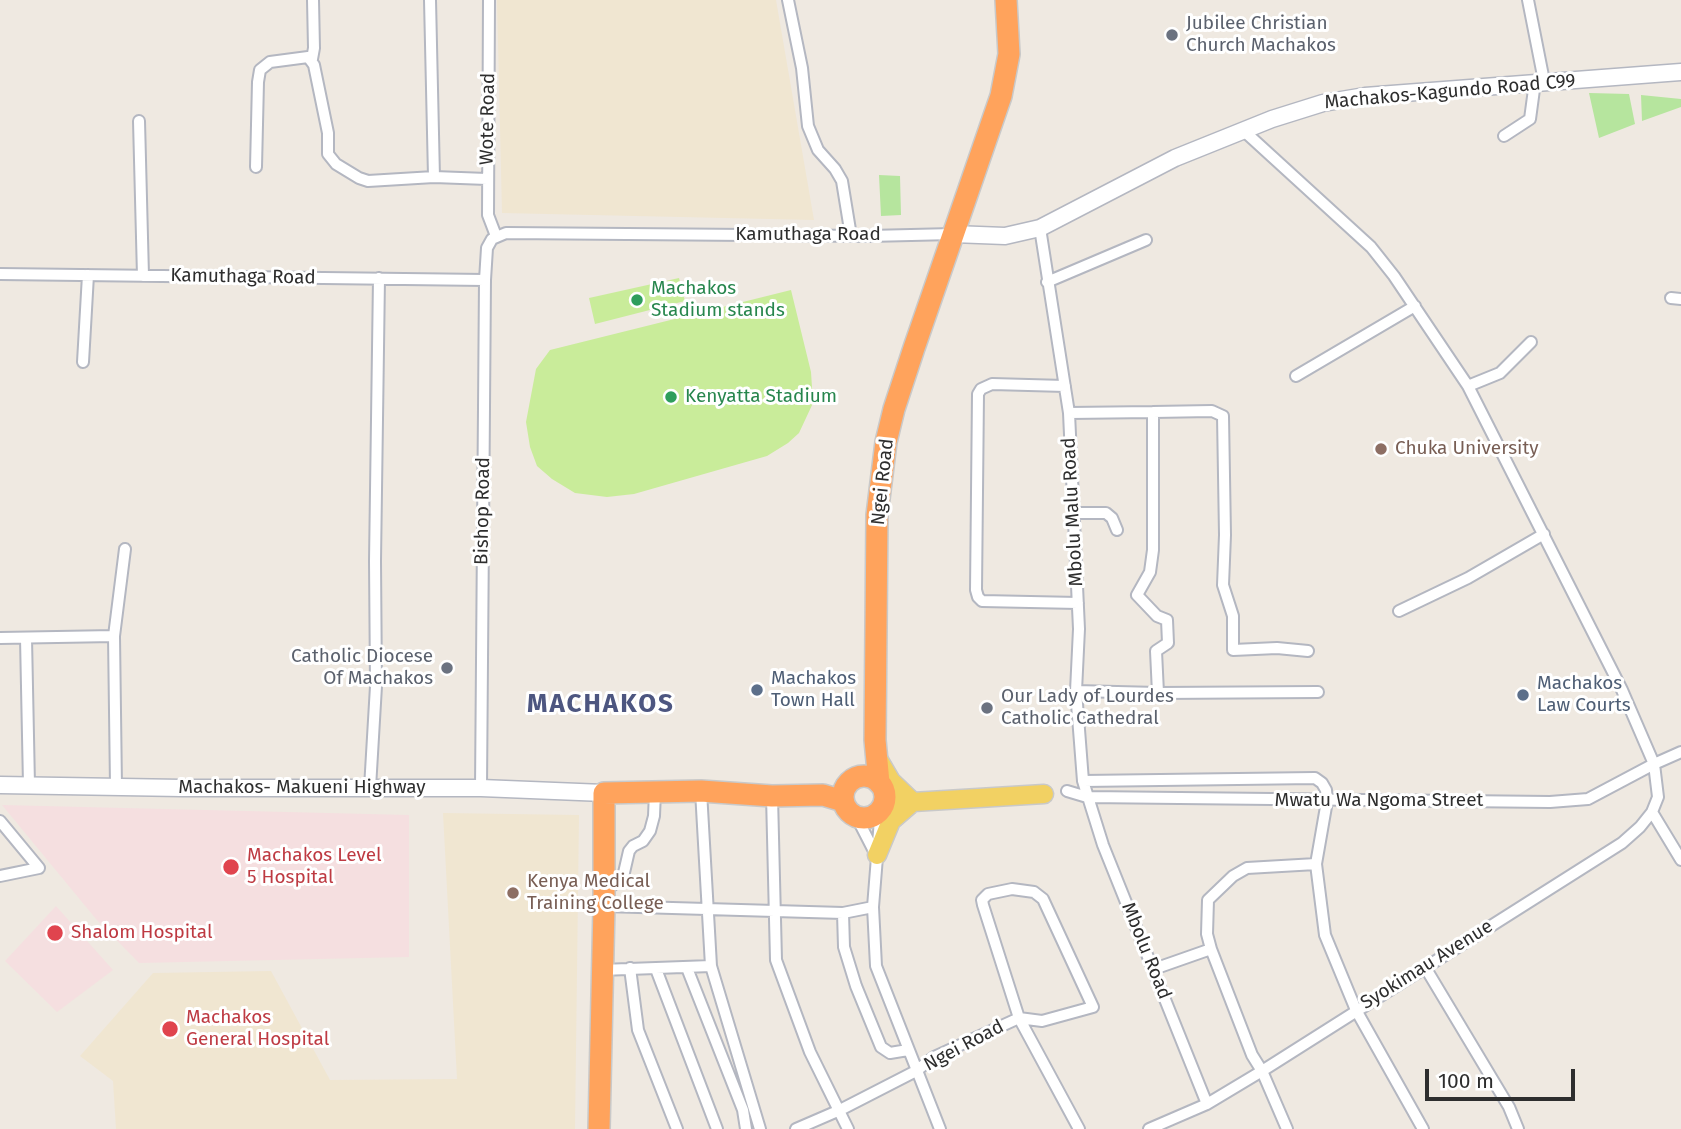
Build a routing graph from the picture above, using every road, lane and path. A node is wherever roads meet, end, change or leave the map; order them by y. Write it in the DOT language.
graph roads {
  1 [pos="313,0"];
  2 [pos="430,0"];
  3 [pos="489,0"];
  4 [pos="788,0"];
  5 [pos="1006,0"];
  6 [pos="1528,0"];
  7 [pos="312,60"];
  8 [pos="1681,72"];
  9 [pos="1539,82"];
  10 [pos="139,121"];
  11 [pos="1244,131"];
  12 [pos="1504,136"];
  13 [pos="256,167"];
  14 [pos="434,177"];
  15 [pos="487,179"];
  16 [pos="1040,228"];
  17 [pos="954,234"];
  18 [pos="496,236"];
  19 [pos="851,236"];
  20 [pos="1146,240"];
  21 [pos="0,274"];
  22 [pos="88,275"];
  23 [pos="143,276"];
  24 [pos="379,278"];
  25 [pos="485,280"];
  26 [pos="1047,282"];
  27 [pos="1415,306"];
  28 [pos="1531,342"];
  29 [pos="83,362"];
  30 [pos="1296,376"];
  31 [pos="1065,386"];
  32 [pos="1468,386"];
  33 [pos="1153,412"];
  34 [pos="1069,413"];
  35 [pos="1075,513"];
  36 [pos="1117,530"];
  37 [pos="1544,534"];
  38 [pos="125,549"];
  39 [pos="1078,603"];
  40 [pos="1399,611"];
  41 [pos="114,636"];
  42 [pos="0,638"];
  43 [pos="26,638"];
  44 [pos="1308,651"];
  45 [pos="1076,691"];
  46 [pos="1318,692"];
  47 [pos="1158,693"];
  48 [pos="875,747"];
  49 [pos="1681,752"];
  50 [pos="1654,764"];
  51 [pos="1083,781"];
  52 [pos="0,785"];
  53 [pos="29,785"];
  54 [pos="116,787"];
  55 [pos="481,788"];
  56 [pos="370,789"];
  57 [pos="701,791"];
  58 [pos="1066,791"];
  59 [pos="655,792"];
  60 [pos="604,793"];
  61 [pos="1044,794"];
  62 [pos="772,796"];
  63 [pos="844,796"];
  64 [pos="881,797"];
  65 [pos="1087,797"];
  66 [pos="1327,801"];
  67 [pos="913,802"];
  68 [pos="1652,812"];
  69 [pos="0,821"];
  70 [pos="877,855"];
  71 [pos="1681,860"];
  72 [pos="1316,864"];
  73 [pos="0,876"];
  74 [pos="604,899"];
  75 [pos="873,907"];
  76 [pos="707,908"];
  77 [pos="774,912"];
  78 [pos="843,912"];
  79 [pos="1211,950"];
  80 [pos="710,966"];
  81 [pos="1425,967"];
  82 [pos="630,968"];
  83 [pos="687,968"];
  84 [pos="656,969"];
  85 [pos="1154,969"];
  86 [pos="601,970"];
  87 [pos="1356,1010"];
  88 [pos="1019,1018"];
  89 [pos="908,1050"];
  90 [pos="916,1071"];
  91 [pos="1262,1071"];
  92 [pos="1207,1104"];
  93 [pos="840,1110"];
  94 [pos="599,1129"];
  95 [pos="677,1129"];
  96 [pos="716,1129"];
  97 [pos="746,1129"];
  98 [pos="760,1129"];
  99 [pos="796,1129"];
  100 [pos="848,1129"];
  101 [pos="940,1129"];
  102 [pos="1079,1129"];
  103 [pos="1149,1129"];
  104 [pos="1287,1129"];
  105 [pos="1423,1129"];
  106 [pos="1518,1129"];
  1 -- 7 [label="street"];
  2 -- 14 [label="street"];
  3 -- 15 [label="street, Wote Road"];
  4 -- 19 [label="street"];
  5 -- 17 [label="highway, Ngei Road"];
  6 -- 9 [label="street"];
  7 -- 13 [label="street"];
  7 -- 14 [label="street"];
  8 -- 9 [label="main road, Machakos-Kagundo Road C99"];
  9 -- 11 [label="main road, Machakos-Kagundo Road C99"];
  9 -- 12 [label="street"];
  10 -- 23 [label="street"];
  11 -- 16 [label="main road, Machakos-Kagundo Road C99"];
  11 -- 27 [label="street"];
  14 -- 15 [label="street"];
  15 -- 18 [label="street, Wote Road"];
  16 -- 17 [label="main road, Machakos-Kagundo Road C99"];
  16 -- 26 [label="street, Mbolu Malu Road"];
  17 -- 19 [label="street, Kamuthaga Road"];
  17 -- 48 [label="highway, Ngei Road"];
  18 -- 19 [label="street, Kamuthaga Road"];
  18 -- 25 [label="street, Bishop Road"];
  20 -- 26 [label="street"];
  21 -- 22 [label="street, Kamuthaga Road"];
  22 -- 23 [label="street, Kamuthaga Road"];
  22 -- 29 [label="street"];
  23 -- 24 [label="street, Kamuthaga Road"];
  24 -- 25 [label="street, Kamuthaga Road"];
  24 -- 56 [label="street"];
  25 -- 55 [label="street, Bishop Road"];
  26 -- 31 [label="street, Mbolu Malu Road"];
  27 -- 30 [label="street"];
  27 -- 32 [label="street"];
  28 -- 32 [label="street"];
  31 -- 34 [label="street, Mbolu Malu Road"];
  31 -- 39 [label="street"];
  32 -- 37 [label="street"];
  33 -- 34 [label="street"];
  33 -- 44 [label="street"];
  33 -- 47 [label="street"];
  34 -- 35 [label="street, Mbolu Malu Road"];
  35 -- 36 [label="street"];
  35 -- 39 [label="street, Mbolu Malu Road"];
  37 -- 40 [label="street"];
  37 -- 50 [label="street"];
  38 -- 41 [label="street"];
  39 -- 45 [label="street, Mbolu Malu Road"];
  41 -- 43 [label="street"];
  41 -- 54 [label="street"];
  42 -- 43 [label="street"];
  43 -- 53 [label="street"];
  45 -- 47 [label="street"];
  45 -- 51 [label="street, Mbolu Malu Road"];
  46 -- 47 [label="street"];
  48 -- 63 [label="highway"];
  48 -- 64 [label="highway, Ngei Road"];
  48 -- 67 [label="main road"];
  49 -- 50 [label="street, Mwatu Wa Ngoma Street"];
  50 -- 66 [label="street, Mwatu Wa Ngoma Street"];
  50 -- 68 [label="street"];
  51 -- 58 [label="street"];
  51 -- 65 [label="street, Mbolu Malu Road"];
  51 -- 66 [label="street, Mwatu Wa Ngoma Street"];
  52 -- 53 [label="main road, Machakos- Makueni Highway"];
  53 -- 54 [label="main road, Machakos- Makueni Highway"];
  54 -- 56 [label="main road, Machakos- Makueni Highway"];
  55 -- 56 [label="main road, Machakos- Makueni Highway"];
  55 -- 60 [label="main road, Machakos- Makueni Highway"];
  57 -- 59 [label="highway"];
  57 -- 62 [label="highway"];
  57 -- 76 [label="street"];
  58 -- 61 [label="street"];
  58 -- 65 [label="street, Mwatu Wa Ngoma Street"];
  59 -- 60 [label="highway"];
  59 -- 74 [label="street"];
  60 -- 74 [label="highway"];
  61 -- 67 [label="main road"];
  62 -- 63 [label="highway"];
  62 -- 77 [label="street"];
  63 -- 64 [label="highway"];
  63 -- 64 [label="highway"];
  63 -- 70 [label="street"];
  64 -- 67 [label="main road"];
  64 -- 70 [label="street, Ngei Road"];
  65 -- 66 [label="street, Mwatu Wa Ngoma Street"];
  65 -- 85 [label="street, Mbolu Road"];
  66 -- 72 [label="street"];
  67 -- 70 [label="main road"];
  68 -- 71 [label="street"];
  68 -- 81 [label="street, Syokimau Avenue"];
  69 -- 73 [label="street"];
  70 -- 75 [label="street, Ngei Road"];
  72 -- 79 [label="street"];
  72 -- 87 [label="street"];
  74 -- 76 [label="street"];
  74 -- 86 [label="highway"];
  75 -- 78 [label="street"];
  75 -- 89 [label="street, Ngei Road"];
  76 -- 77 [label="street"];
  76 -- 80 [label="street"];
  77 -- 78 [label="street"];
  77 -- 93 [label="street"];
  78 -- 89 [label="street"];
  79 -- 85 [label="street"];
  79 -- 91 [label="street"];
  80 -- 83 [label="street"];
  80 -- 98 [label="street"];
  81 -- 87 [label="street, Syokimau Avenue"];
  81 -- 106 [label="street"];
  82 -- 84 [label="street"];
  82 -- 86 [label="street"];
  82 -- 95 [label="street"];
  83 -- 84 [label="street"];
  83 -- 97 [label="street"];
  84 -- 96 [label="street"];
  85 -- 92 [label="street, Mbolu Road"];
  86 -- 94 [label="highway"];
  87 -- 91 [label="street, Syokimau Avenue"];
  87 -- 105 [label="street"];
  88 -- 88 [label="street, Ngei Road"];
  88 -- 90 [label="street, Ngei Road"];
  88 -- 102 [label="street"];
  89 -- 90 [label="street, Ngei Road"];
  90 -- 93 [label="street"];
  90 -- 101 [label="street, Ngei Road"];
  91 -- 92 [label="street, Syokimau Avenue"];
  91 -- 104 [label="street"];
  92 -- 103 [label="street, Syokimau Avenue"];
  93 -- 99 [label="street"];
  93 -- 100 [label="street"];
}
